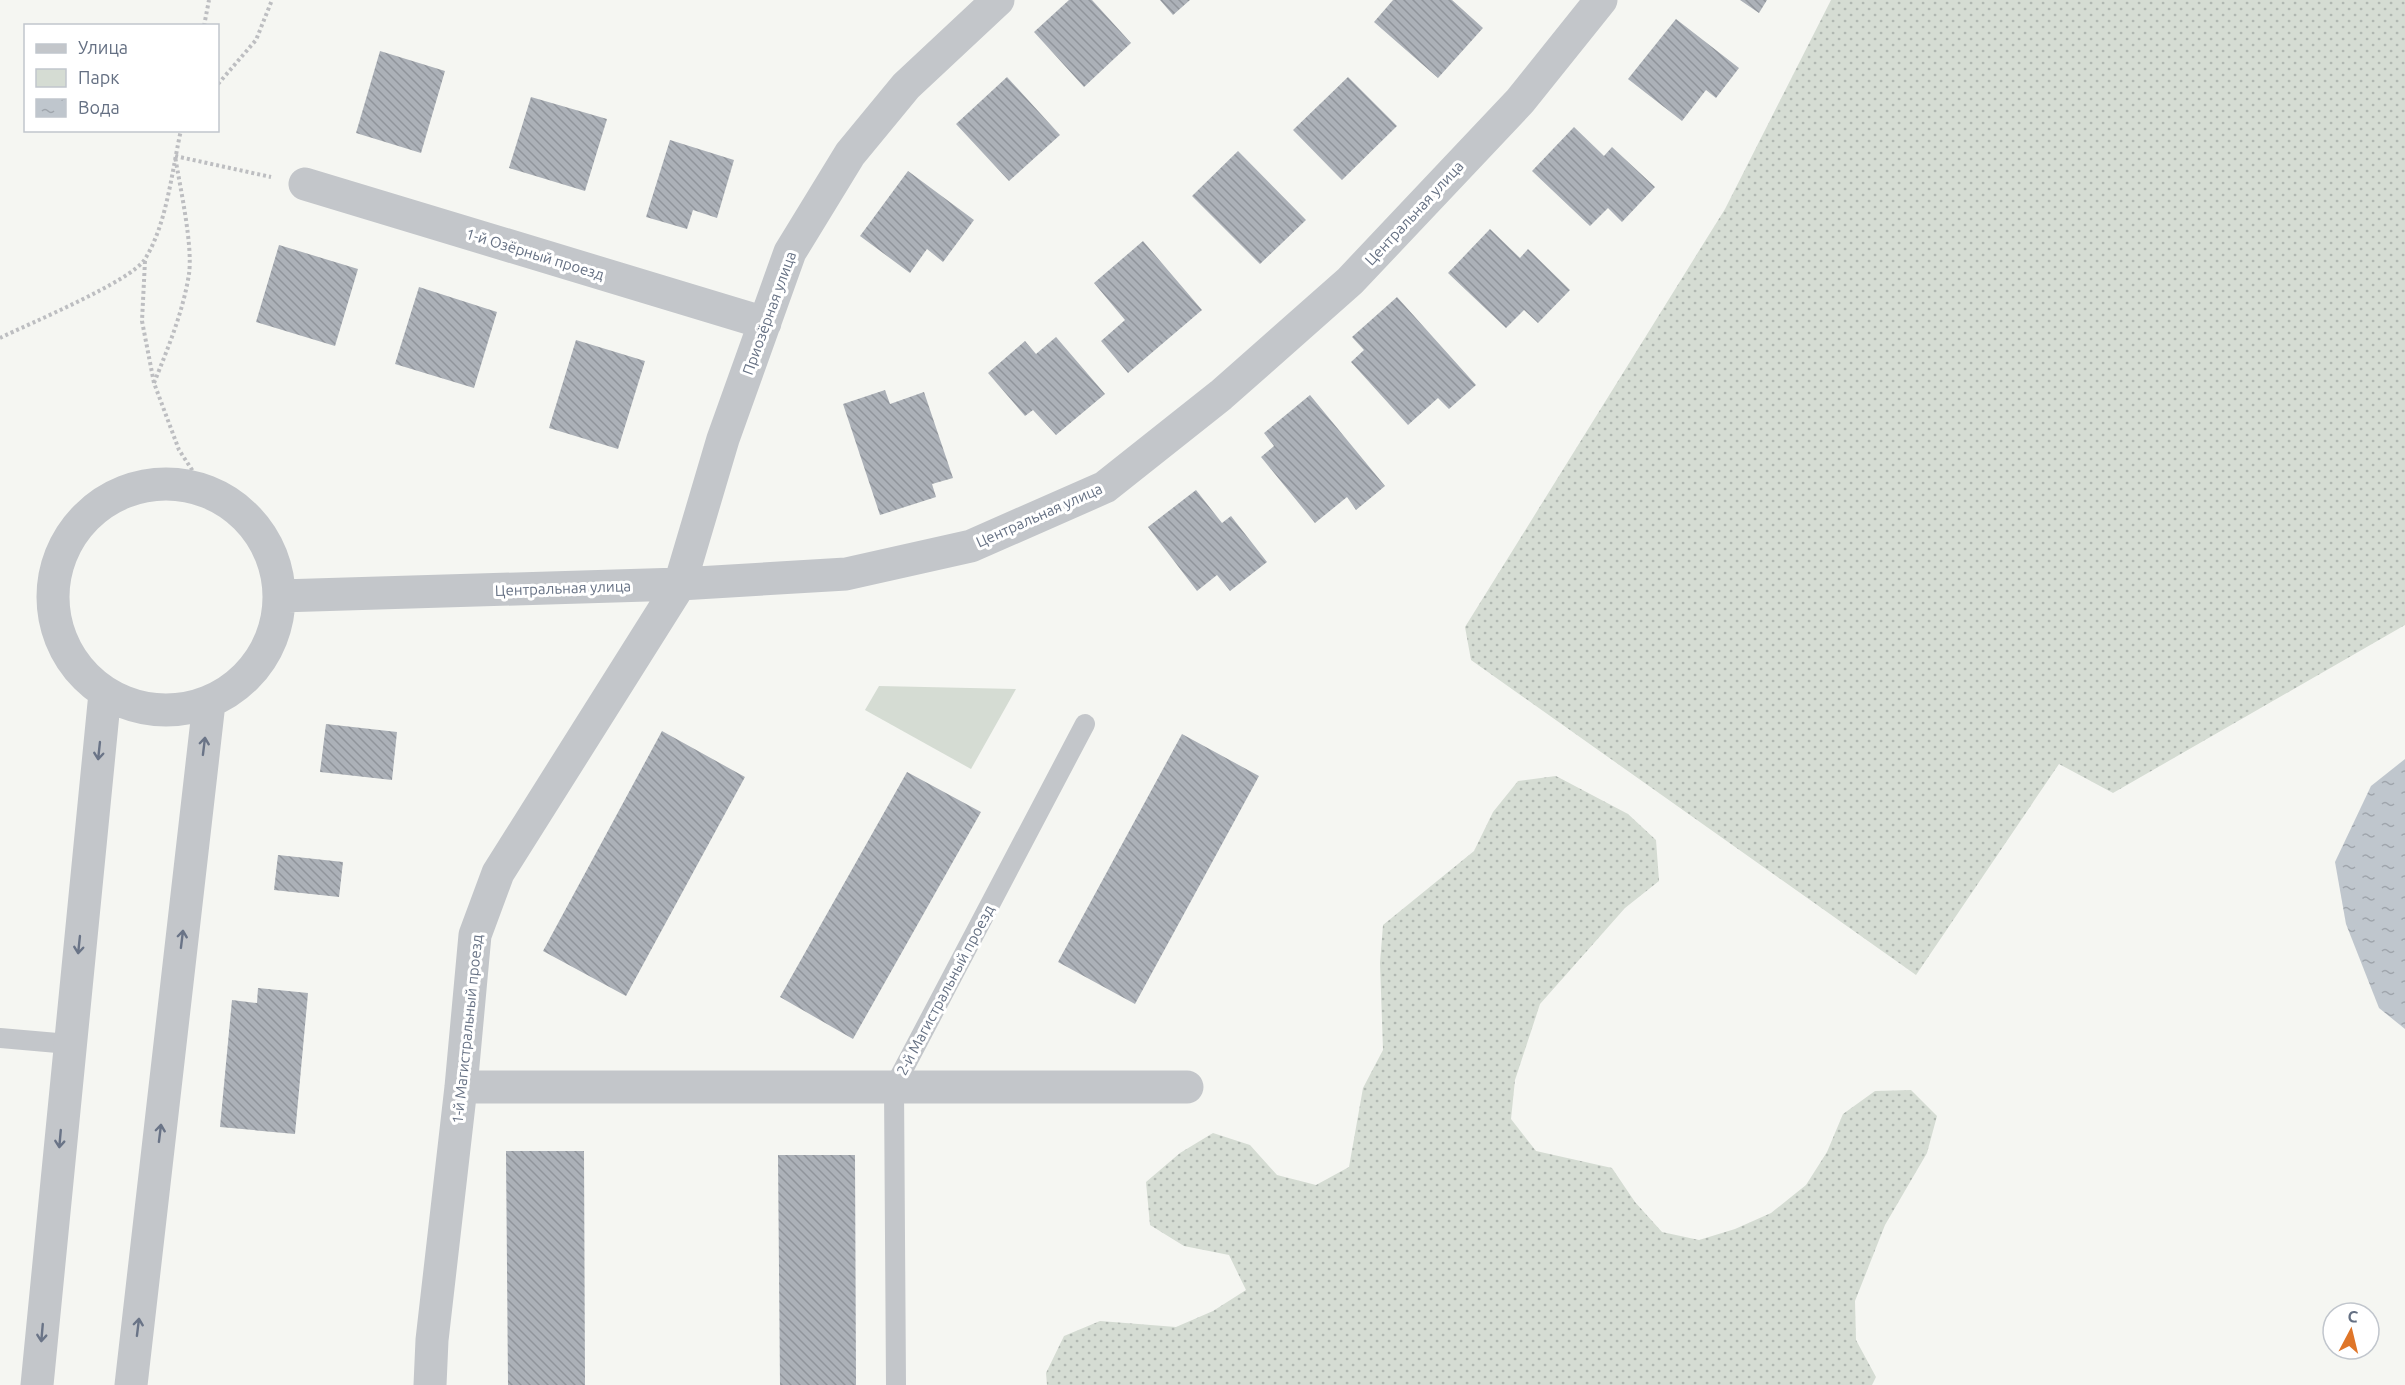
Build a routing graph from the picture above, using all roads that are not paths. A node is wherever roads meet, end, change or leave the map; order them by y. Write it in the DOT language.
graph roads {
  1 [pos="998,0"];
  2 [pos="1601,0"];
  3 [pos="305,184"];
  4 [pos="765,323"];
  5 [pos="680,584"];
  6 [pos="280,596"];
  7 [pos="105,693"];
  8 [pos="209,702"];
  9 [pos="1085,724"];
  10 [pos="0,1038"];
  11 [pos="69,1044"];
  12 [pos="461,1087"];
  13 [pos="894,1087"];
  14 [pos="1186,1087"];
  15 [pos="37,1385"];
  16 [pos="131,1385"];
  17 [pos="430,1385"];
  18 [pos="896,1385"];
  1 -- 4 [label="street, Приозёрная улица"];
  2 -- 5 [label="street, Центральная улица"];
  3 -- 4 [label="street, 1-й Озёрный проезд"];
  4 -- 5 [label="street, Приозёрная улица"];
  5 -- 6 [label="street, Центральная улица"];
  5 -- 12 [label="street, 1-й Магистральный проезд"];
  6 -- 7 [label="street"];
  6 -- 8 [label="street"];
  7 -- 8 [label="street"];
  7 -- 11 [label="street, one-way"];
  16 -- 8 [label="street, one-way"];
  9 -- 13 [label="lane, 2-й Магистральный проезд"];
  10 -- 11 [label="lane"];
  11 -- 15 [label="street, one-way"];
  12 -- 13 [label="street"];
  12 -- 17 [label="street, 1-й Магистральный проезд"];
  13 -- 14 [label="street"];
  13 -- 18 [label="lane, 2-й Магистральный проезд"];
}
